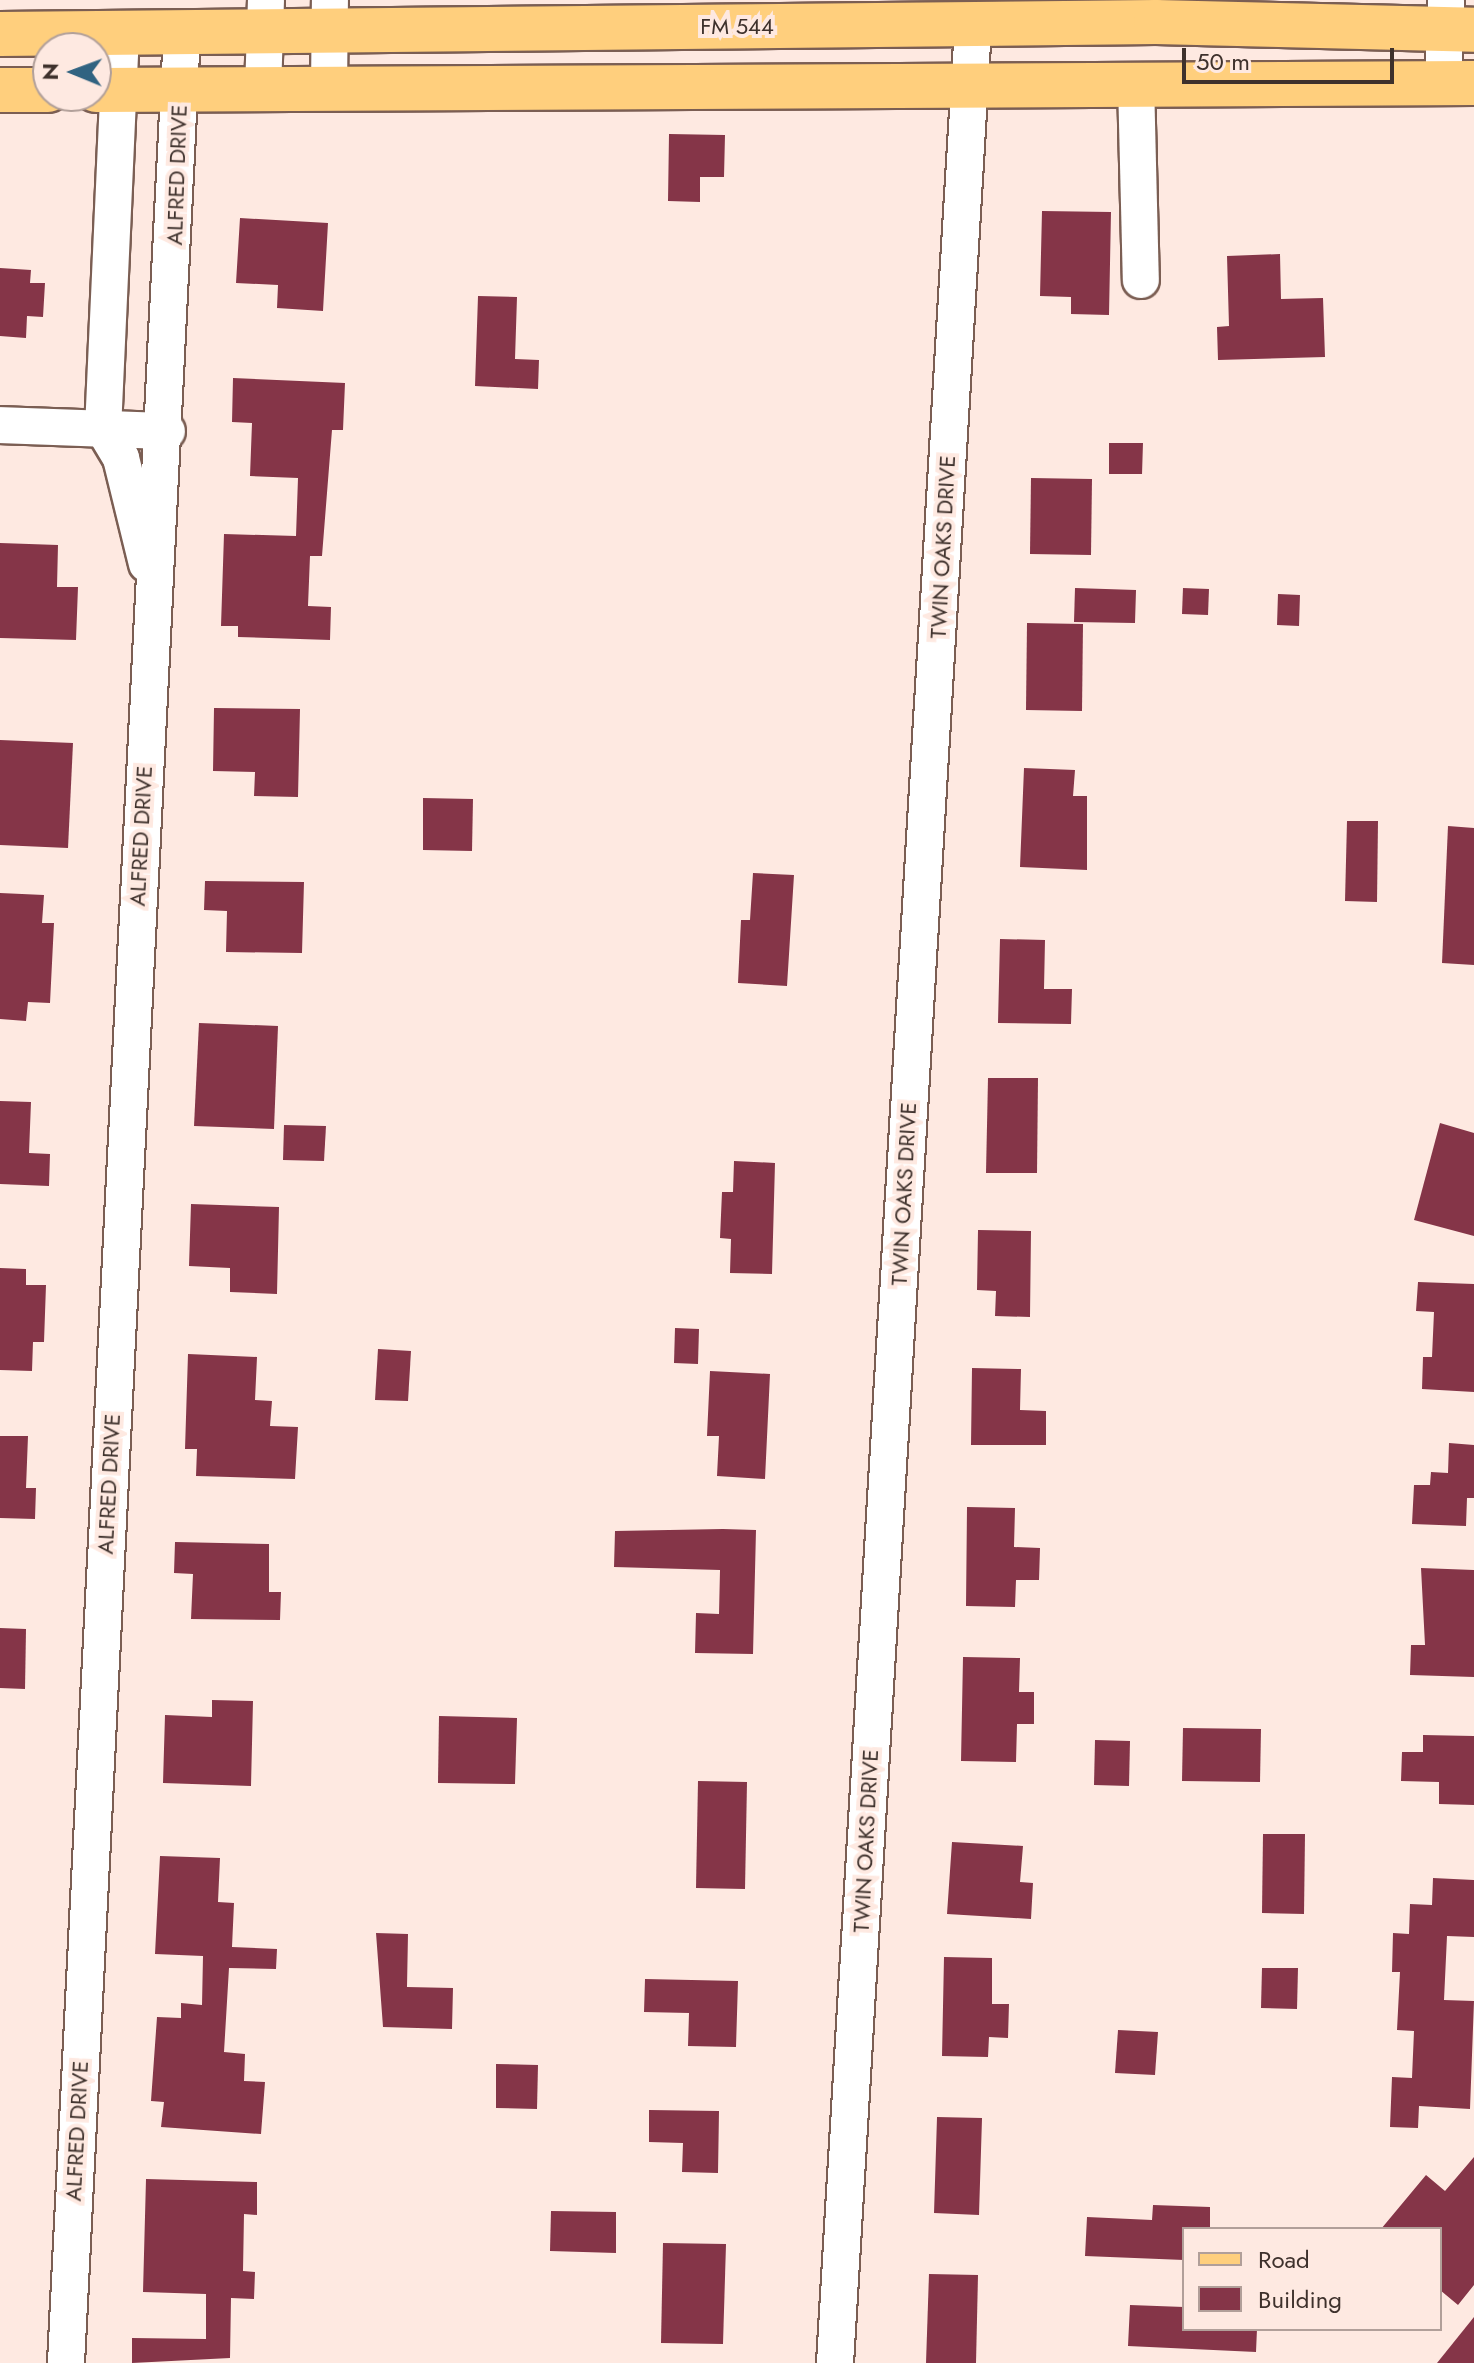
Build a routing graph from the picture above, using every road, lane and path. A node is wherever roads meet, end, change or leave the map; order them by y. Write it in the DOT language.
graph roads {
  1 [pos="266,16"];
  2 [pos="330,16"];
  3 [pos="1455,20"];
  4 [pos="973,24"];
  5 [pos="182,32"];
  6 [pos="121,33"];
  7 [pos="0,34"];
  8 [pos="112,70"];
  9 [pos="1136,82"];
  10 [pos="971,83"];
  11 [pos="1458,83"];
  12 [pos="329,89"];
  13 [pos="0,90"];
  14 [pos="32,90"];
  15 [pos="112,90"];
  16 [pos="263,90"];
  17 [pos="180,91"];
  18 [pos="107,112"];
  19 [pos="1141,280"];
  20 [pos="0,425"];
  21 [pos="103,428"];
  22 [pos="167,431"];
  23 [pos="156,605"];
  24 [pos="66,2363"];
  25 [pos="835,2363"];
  1 -- 2 [label="main road, FM 544"];
  1 -- 5 [label="main road, FM 544"];
  1 -- 16 [label="street"];
  2 -- 4 [label="main road, FM 544"];
  2 -- 12 [label="street"];
  3 -- 4 [label="main road, FM 544"];
  3 -- 11 [label="street"];
  4 -- 10 [label="street, TWIN OAKS DRIVE"];
  5 -- 6 [label="main road, FM 544"];
  5 -- 17 [label="street, ALFRED DRIVE"];
  6 -- 7 [label="main road, FM 544"];
  6 -- 8 [label="street, ALFRED DRIVE"];
  9 -- 10 [label="main road"];
  9 -- 11 [label="main road"];
  9 -- 19 [label="street"];
  10 -- 12 [label="main road"];
  10 -- 25 [label="street, TWIN OAKS DRIVE"];
  12 -- 16 [label="main road"];
  13 -- 14 [label="main road"];
  15 -- 17 [label="main road"];
  16 -- 17 [label="main road"];
  17 -- 22 [label="street, ALFRED DRIVE"];
  18 -- 21 [label="street, ALFRED DRIVE"];
  20 -- 21 [label="street"];
  21 -- 22 [label="street"];
  21 -- 23 [label="street, ALFRED DRIVE"];
  22 -- 23 [label="street, ALFRED DRIVE"];
  23 -- 24 [label="street, ALFRED DRIVE"];
}
